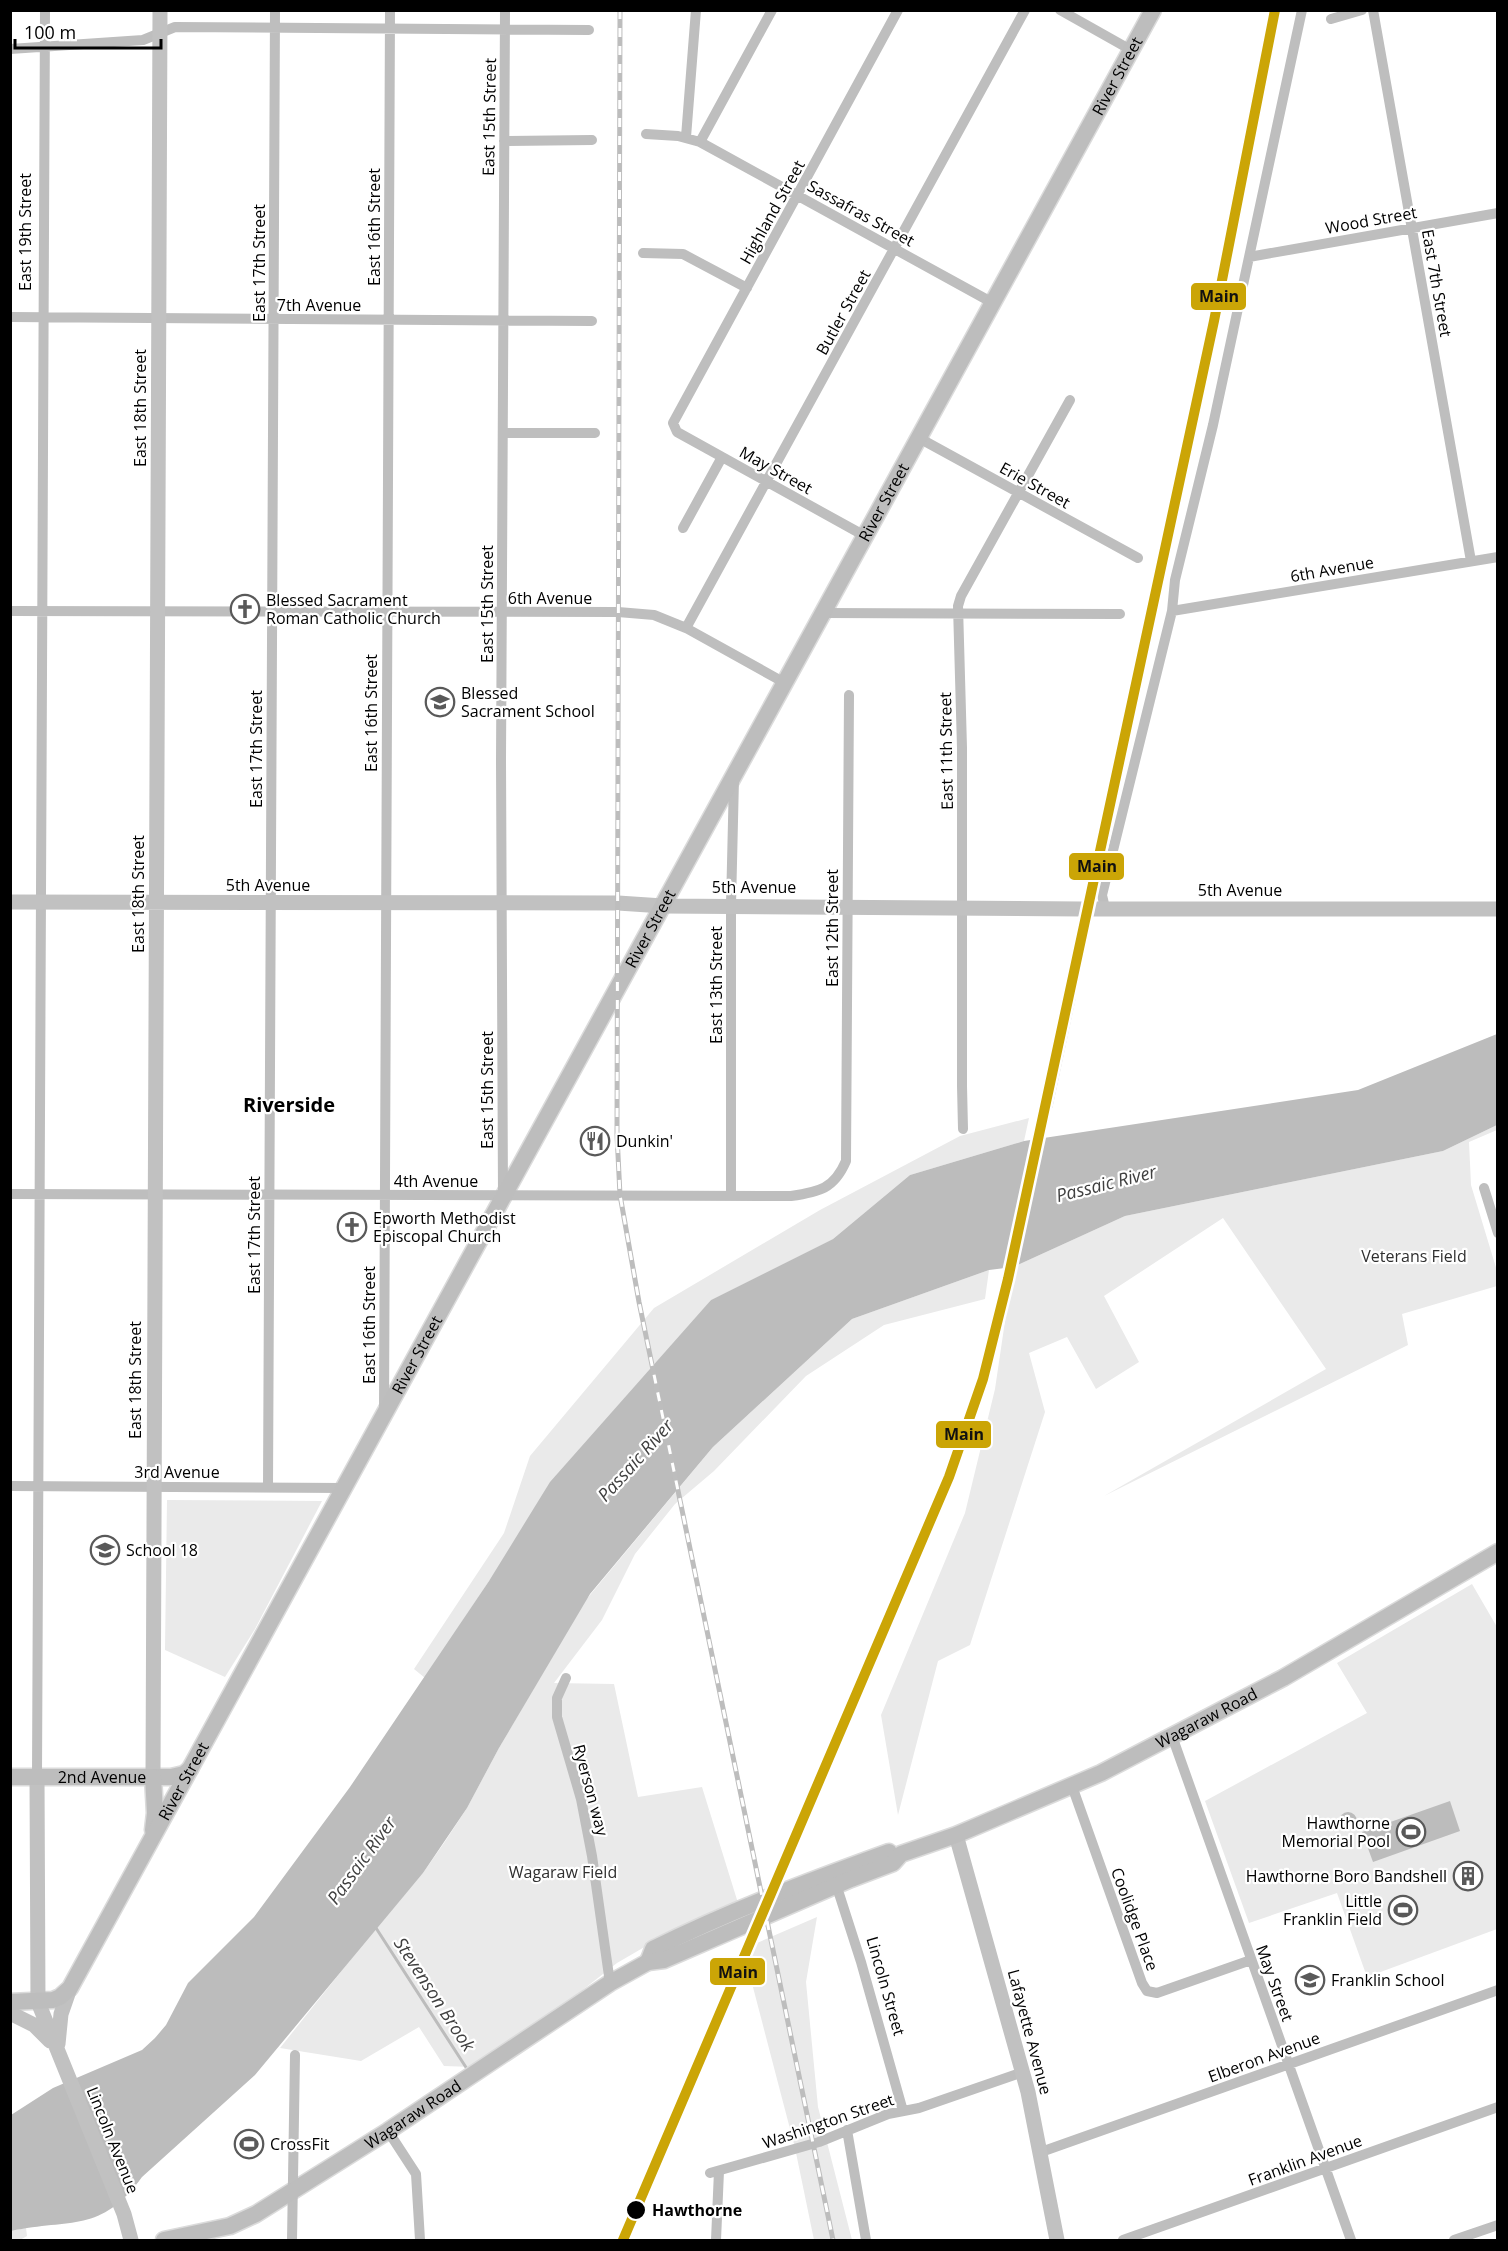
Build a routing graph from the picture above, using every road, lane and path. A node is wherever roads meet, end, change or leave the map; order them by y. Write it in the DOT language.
graph roads {
  1 [pos="45,10"];
  2 [pos="160,10"];
  3 [pos="275,10"];
  4 [pos="390,10"];
  5 [pos="506,10"];
  6 [pos="696,10"];
  7 [pos="772,10"];
  8 [pos="898,10"];
  9 [pos="1025,10"];
  10 [pos="1060,10"];
  11 [pos="1153,10"];
  12 [pos="1302,10"];
  13 [pos="1362,10"];
  14 [pos="1373,10"];
  15 [pos="1331,19"];
  16 [pos="275,27"];
  17 [pos="390,28"];
  18 [pos="505,29"];
  19 [pos="589,30"];
  20 [pos="160,33"];
  21 [pos="44,46"];
  22 [pos="10,49"];
  23 [pos="1131,50"];
  24 [pos="646,134"];
  25 [pos="686,137"];
  26 [pos="592,140"];
  27 [pos="504,141"];
  28 [pos="700,142"];
  29 [pos="798,195"];
  30 [pos="1497,213"];
  31 [pos="1412,228"];
  32 [pos="895,249"];
  33 [pos="643,253"];
  34 [pos="1249,257"];
  35 [pos="747,288"];
  36 [pos="993,303"];
  37 [pos="10,317"];
  38 [pos="43,318"];
  39 [pos="158,319"];
  40 [pos="274,320"];
  41 [pos="389,320"];
  42 [pos="503,321"];
  43 [pos="592,321"];
  44 [pos="1070,400"];
  45 [pos="674,428"];
  46 [pos="503,433"];
  47 [pos="595,433"];
  48 [pos="919,438"];
  49 [pos="722,457"];
  50 [pos="767,482"];
  51 [pos="1018,493"];
  52 [pos="683,528"];
  53 [pos="865,536"];
  54 [pos="1497,556"];
  55 [pos="1138,558"];
  56 [pos="1471,561"];
  57 [pos="10,611"];
  58 [pos="42,611"];
  59 [pos="271,611"];
  60 [pos="1172,611"];
  61 [pos="157,612"];
  62 [pos="387,612"];
  63 [pos="503,613"];
  64 [pos="823,613"];
  65 [pos="1120,614"];
  66 [pos="958,615"];
  67 [pos="686,628"];
  68 [pos="785,683"];
  69 [pos="849,695"];
  70 [pos="734,775"];
  71 [pos="10,902"];
  72 [pos="40,902"];
  73 [pos="156,903"];
  74 [pos="270,903"];
  75 [pos="386,904"];
  76 [pos="501,904"];
  77 [pos="731,905"];
  78 [pos="663,906"];
  79 [pos="848,906"];
  80 [pos="961,907"];
  81 [pos="1105,908"];
  82 [pos="1497,909"];
  83 [pos="963,1129"];
  84 [pos="846,1161"];
  85 [pos="1484,1188"];
  86 [pos="10,1194"];
  87 [pos="40,1195"];
  88 [pos="154,1196"];
  89 [pos="269,1196"];
  90 [pos="385,1196"];
  91 [pos="504,1196"];
  92 [pos="731,1196"];
  93 [pos="1497,1233"];
  94 [pos="384,1415"];
  95 [pos="10,1486"];
  96 [pos="38,1486"];
  97 [pos="153,1486"];
  98 [pos="268,1487"];
  99 [pos="344,1488"];
  100 [pos="1497,1552"];
  101 [pos="566,1678"];
  102 [pos="1172,1736"];
  103 [pos="190,1769"];
  104 [pos="10,1776"];
  105 [pos="37,1777"];
  106 [pos="153,1777"];
  107 [pos="1072,1786"];
  108 [pos="956,1835"];
  109 [pos="148,1846"];
  110 [pos="834,1878"];
  111 [pos="1251,1960"];
  112 [pos="610,1983"];
  113 [pos="70,1988"];
  114 [pos="1497,1990"];
  115 [pos="38,2001"];
  116 [pos="10,2002"];
  117 [pos="10,2013"];
  118 [pos="59,2053"];
  119 [pos="295,2055"];
  120 [pos="1288,2064"];
  121 [pos="1023,2072"];
  122 [pos="1497,2107"];
  123 [pos="903,2111"];
  124 [pos="847,2130"];
  125 [pos="388,2131"];
  126 [pos="1041,2152"];
  127 [pos="1325,2169"];
  128 [pos="293,2192"];
  129 [pos="1497,2225"];
  130 [pos="131,2241"];
  131 [pos="164,2241"];
  132 [pos="292,2241"];
  133 [pos="420,2241"];
  134 [pos="716,2241"];
  135 [pos="866,2241"];
  136 [pos="1057,2241"];
  137 [pos="1123,2241"];
  138 [pos="1351,2241"];
  139 [pos="1454,2241"];
  1 -- 21 [label="street, East 19th Street"];
  2 -- 20 [label="street, East 18th Street"];
  3 -- 16 [label="street, East 17th Street"];
  4 -- 17 [label="street, East 16th Street"];
  5 -- 18 [label="street, East 15th Street"];
  6 -- 25 [label="street"];
  7 -- 28 [label="street"];
  8 -- 29 [label="street, Highland Street"];
  9 -- 32 [label="street, Butler Street"];
  10 -- 23 [label="street"];
  11 -- 23 [label="main road, River Street"];
  12 -- 34 [label="street"];
  13 -- 15 [label="street"];
  14 -- 31 [label="street, East 7th Street"];
  16 -- 17 [label="street"];
  16 -- 20 [label="street"];
  16 -- 40 [label="street, East 17th Street"];
  17 -- 18 [label="street"];
  17 -- 41 [label="street, East 16th Street"];
  18 -- 19 [label="street"];
  18 -- 27 [label="street, East 15th Street"];
  20 -- 21 [label="street"];
  20 -- 39 [label="street, East 18th Street"];
  21 -- 22 [label="street"];
  21 -- 38 [label="street, East 19th Street"];
  23 -- 36 [label="main road, River Street"];
  24 -- 25 [label="street, Sassafras Street"];
  25 -- 28 [label="street, Sassafras Street"];
  26 -- 27 [label="street"];
  27 -- 42 [label="street, East 15th Street"];
  28 -- 29 [label="street, Sassafras Street"];
  29 -- 32 [label="street, Sassafras Street"];
  29 -- 35 [label="street, Highland Street"];
  30 -- 31 [label="street, Wood Street"];
  31 -- 34 [label="street, Wood Street"];
  31 -- 56 [label="street, East 7th Street"];
  32 -- 36 [label="street, Sassafras Street"];
  32 -- 50 [label="street, Butler Street"];
  33 -- 35 [label="street"];
  34 -- 60 [label="street"];
  35 -- 45 [label="street, Highland Street"];
  36 -- 48 [label="main road, River Street"];
  37 -- 38 [label="street, 7th Avenue"];
  38 -- 39 [label="street, 7th Avenue"];
  38 -- 58 [label="street, East 19th Street"];
  39 -- 40 [label="street, 7th Avenue"];
  39 -- 61 [label="street, East 18th Street"];
  40 -- 41 [label="street, 7th Avenue"];
  40 -- 59 [label="street, East 17th Street"];
  41 -- 42 [label="street, 7th Avenue"];
  41 -- 62 [label="street, East 16th Street"];
  42 -- 43 [label="street, 7th Avenue"];
  42 -- 46 [label="street, East 15th Street"];
  44 -- 51 [label="street, East 11th Street"];
  45 -- 49 [label="street, May Street"];
  46 -- 47 [label="street"];
  46 -- 63 [label="street, East 15th Street"];
  48 -- 51 [label="street, Erie Street"];
  48 -- 53 [label="main road, River Street"];
  49 -- 50 [label="street, May Street"];
  49 -- 52 [label="street"];
  50 -- 53 [label="street, May Street"];
  50 -- 67 [label="street, Butler Street"];
  51 -- 55 [label="street, Erie Street"];
  51 -- 66 [label="street, East 11th Street"];
  53 -- 64 [label="main road, River Street"];
  54 -- 56 [label="street, 6th Avenue"];
  56 -- 60 [label="street, 6th Avenue"];
  57 -- 58 [label="street, 6th Avenue"];
  58 -- 61 [label="street, 6th Avenue"];
  58 -- 72 [label="street, East 19th Street"];
  59 -- 61 [label="street, 6th Avenue"];
  59 -- 62 [label="street, 6th Avenue"];
  59 -- 74 [label="street, East 17th Street"];
  60 -- 81 [label="street"];
  61 -- 73 [label="street, East 18th Street"];
  62 -- 63 [label="street, 6th Avenue"];
  62 -- 75 [label="street, East 16th Street"];
  63 -- 67 [label="street, 6th Avenue"];
  63 -- 76 [label="street, East 15th Street"];
  64 -- 66 [label="street"];
  64 -- 68 [label="main road, River Street"];
  65 -- 66 [label="street"];
  66 -- 80 [label="street, East 11th Street"];
  67 -- 68 [label="street, 6th Avenue"];
  68 -- 70 [label="main road, River Street"];
  69 -- 79 [label="street, East 12th Street"];
  70 -- 77 [label="street, East 13th Street"];
  70 -- 78 [label="main road, River Street"];
  71 -- 72 [label="street, 5th Avenue"];
  72 -- 73 [label="street, 5th Avenue"];
  72 -- 87 [label="street, East 19th Street"];
  73 -- 74 [label="street, 5th Avenue"];
  73 -- 88 [label="street, East 18th Street"];
  74 -- 75 [label="street, 5th Avenue"];
  74 -- 89 [label="street, East 17th Street"];
  75 -- 76 [label="street, 5th Avenue"];
  75 -- 90 [label="street, East 16th Street"];
  76 -- 78 [label="street, 5th Avenue"];
  76 -- 91 [label="street, East 15th Street"];
  77 -- 78 [label="street, 5th Avenue"];
  77 -- 79 [label="street, 5th Avenue"];
  77 -- 92 [label="street, East 13th Street"];
  78 -- 91 [label="main road, River Street"];
  79 -- 80 [label="street, 5th Avenue"];
  79 -- 84 [label="street, East 12th Street"];
  80 -- 81 [label="street, 5th Avenue"];
  80 -- 83 [label="street, East 11th Street"];
  81 -- 82 [label="street, 5th Avenue"];
  84 -- 92 [label="street, 4th Avenue"];
  85 -- 93 [label="street"];
  86 -- 87 [label="street, 4th Avenue"];
  87 -- 88 [label="street, 4th Avenue"];
  87 -- 96 [label="street, East 19th Street"];
  88 -- 89 [label="street, 4th Avenue"];
  88 -- 97 [label="street, East 18th Street"];
  89 -- 90 [label="street, 4th Avenue"];
  89 -- 98 [label="street, East 17th Street"];
  90 -- 91 [label="street, 4th Avenue"];
  90 -- 94 [label="street, East 16th Street"];
  91 -- 92 [label="street, 4th Avenue"];
  91 -- 94 [label="main road, River Street"];
  94 -- 99 [label="main road, River Street"];
  95 -- 96 [label="street, 3rd Avenue"];
  96 -- 97 [label="street, 3rd Avenue"];
  96 -- 105 [label="street, East 19th Street"];
  97 -- 98 [label="street, 3rd Avenue"];
  97 -- 106 [label="street, East 18th Street"];
  98 -- 99 [label="street, 3rd Avenue"];
  99 -- 103 [label="main road, River Street"];
  100 -- 102 [label="main road, Wagaraw Road"];
  101 -- 112 [label="street, Ryerson way"];
  102 -- 107 [label="main road, Wagaraw Road"];
  102 -- 111 [label="street, May Street"];
  103 -- 106 [label="main road, 2nd Avenue"];
  103 -- 109 [label="main road, River Street"];
  104 -- 105 [label="main road, 2nd Avenue"];
  105 -- 106 [label="main road, 2nd Avenue"];
  105 -- 115 [label="street, East 19th Street"];
  106 -- 109 [label="main road, River Street"];
  107 -- 108 [label="main road, Wagaraw Road"];
  107 -- 111 [label="street, Coolidge Place"];
  108 -- 110 [label="main road, Wagaraw Road"];
  108 -- 121 [label="street, Lafayette Avenue"];
  109 -- 113 [label="main road, River Street"];
  110 -- 112 [label="main road, Wagaraw Road"];
  110 -- 123 [label="street, Lincoln Street"];
  111 -- 120 [label="street, May Street"];
  112 -- 125 [label="main road, Wagaraw Road"];
  113 -- 115 [label="main road"];
  113 -- 118 [label="street, River Street"];
  114 -- 120 [label="street, Elberon Avenue"];
  115 -- 116 [label="main road"];
  115 -- 118 [label="street"];
  117 -- 118 [label="street"];
  118 -- 130 [label="street, Lincoln Avenue"];
  119 -- 128 [label="street"];
  120 -- 126 [label="street, Elberon Avenue"];
  120 -- 127 [label="street, May Street"];
  121 -- 123 [label="street, Washington Street"];
  121 -- 126 [label="street, Lafayette Avenue"];
  122 -- 127 [label="street, Franklin Avenue"];
  123 -- 124 [label="street, Washington Street"];
  124 -- 134 [label="street, Washington Street"];
  124 -- 135 [label="street"];
  125 -- 128 [label="main road, Wagaraw Road"];
  125 -- 133 [label="street"];
  126 -- 136 [label="street, Lafayette Avenue"];
  127 -- 137 [label="street, Franklin Avenue"];
  127 -- 138 [label="street, May Street"];
  128 -- 131 [label="main road, Wagaraw Road"];
  128 -- 132 [label="street"];
  129 -- 139 [label="street"];
}
